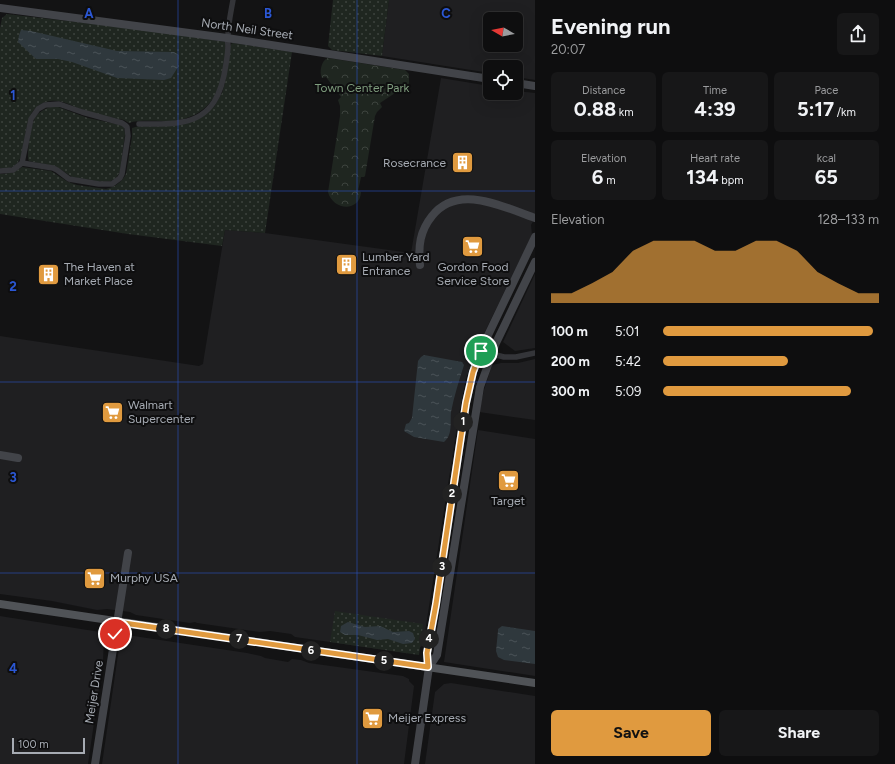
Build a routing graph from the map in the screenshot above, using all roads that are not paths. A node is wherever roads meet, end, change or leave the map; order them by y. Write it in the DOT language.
graph roads {
  1 [pos="233,0"];
  2 [pos="0,8"];
  3 [pos="227,38"];
  4 [pos="483,78"];
  5 [pos="523,84"];
  6 [pos="535,86"];
  7 [pos="139,124"];
  8 [pos="22,163"];
  9 [pos="0,171"];
  10 [pos="535,218"];
  11 [pos="535,237"];
  12 [pos="535,262"];
  13 [pos="420,265"];
  14 [pos="481,351"];
  15 [pos="492,353"];
  16 [pos="535,353"];
  17 [pos="0,455"];
  18 [pos="18,458"];
  19 [pos="128,553"];
  20 [pos="0,604"];
  21 [pos="117,622"];
  22 [pos="428,667"];
  23 [pos="535,683"];
  24 [pos="95,764"];
  25 [pos="415,764"];
  1 -- 3 [label="street"];
  2 -- 3 [label="main road, North Neil Street"];
  3 -- 4 [label="main road, North Neil Street"];
  3 -- 7 [label="street"];
  5 -- 6 [label="main road"];
  8 -- 8 [label="street"];
  8 -- 9 [label="street"];
  10 -- 13 [label="main road"];
  11 -- 14 [label="main road"];
  12 -- 15 [label="main road"];
  14 -- 15 [label="street"];
  14 -- 22 [label="main road"];
  15 -- 16 [label="street"];
  15 -- 22 [label="main road"];
  17 -- 18 [label="main road"];
  19 -- 21 [label="main road, Meijer Drive"];
  20 -- 21 [label="main road"];
  21 -- 22 [label="main road"];
  21 -- 24 [label="main road, Meijer Drive"];
  22 -- 23 [label="main road"];
  22 -- 25 [label="main road"];
}
